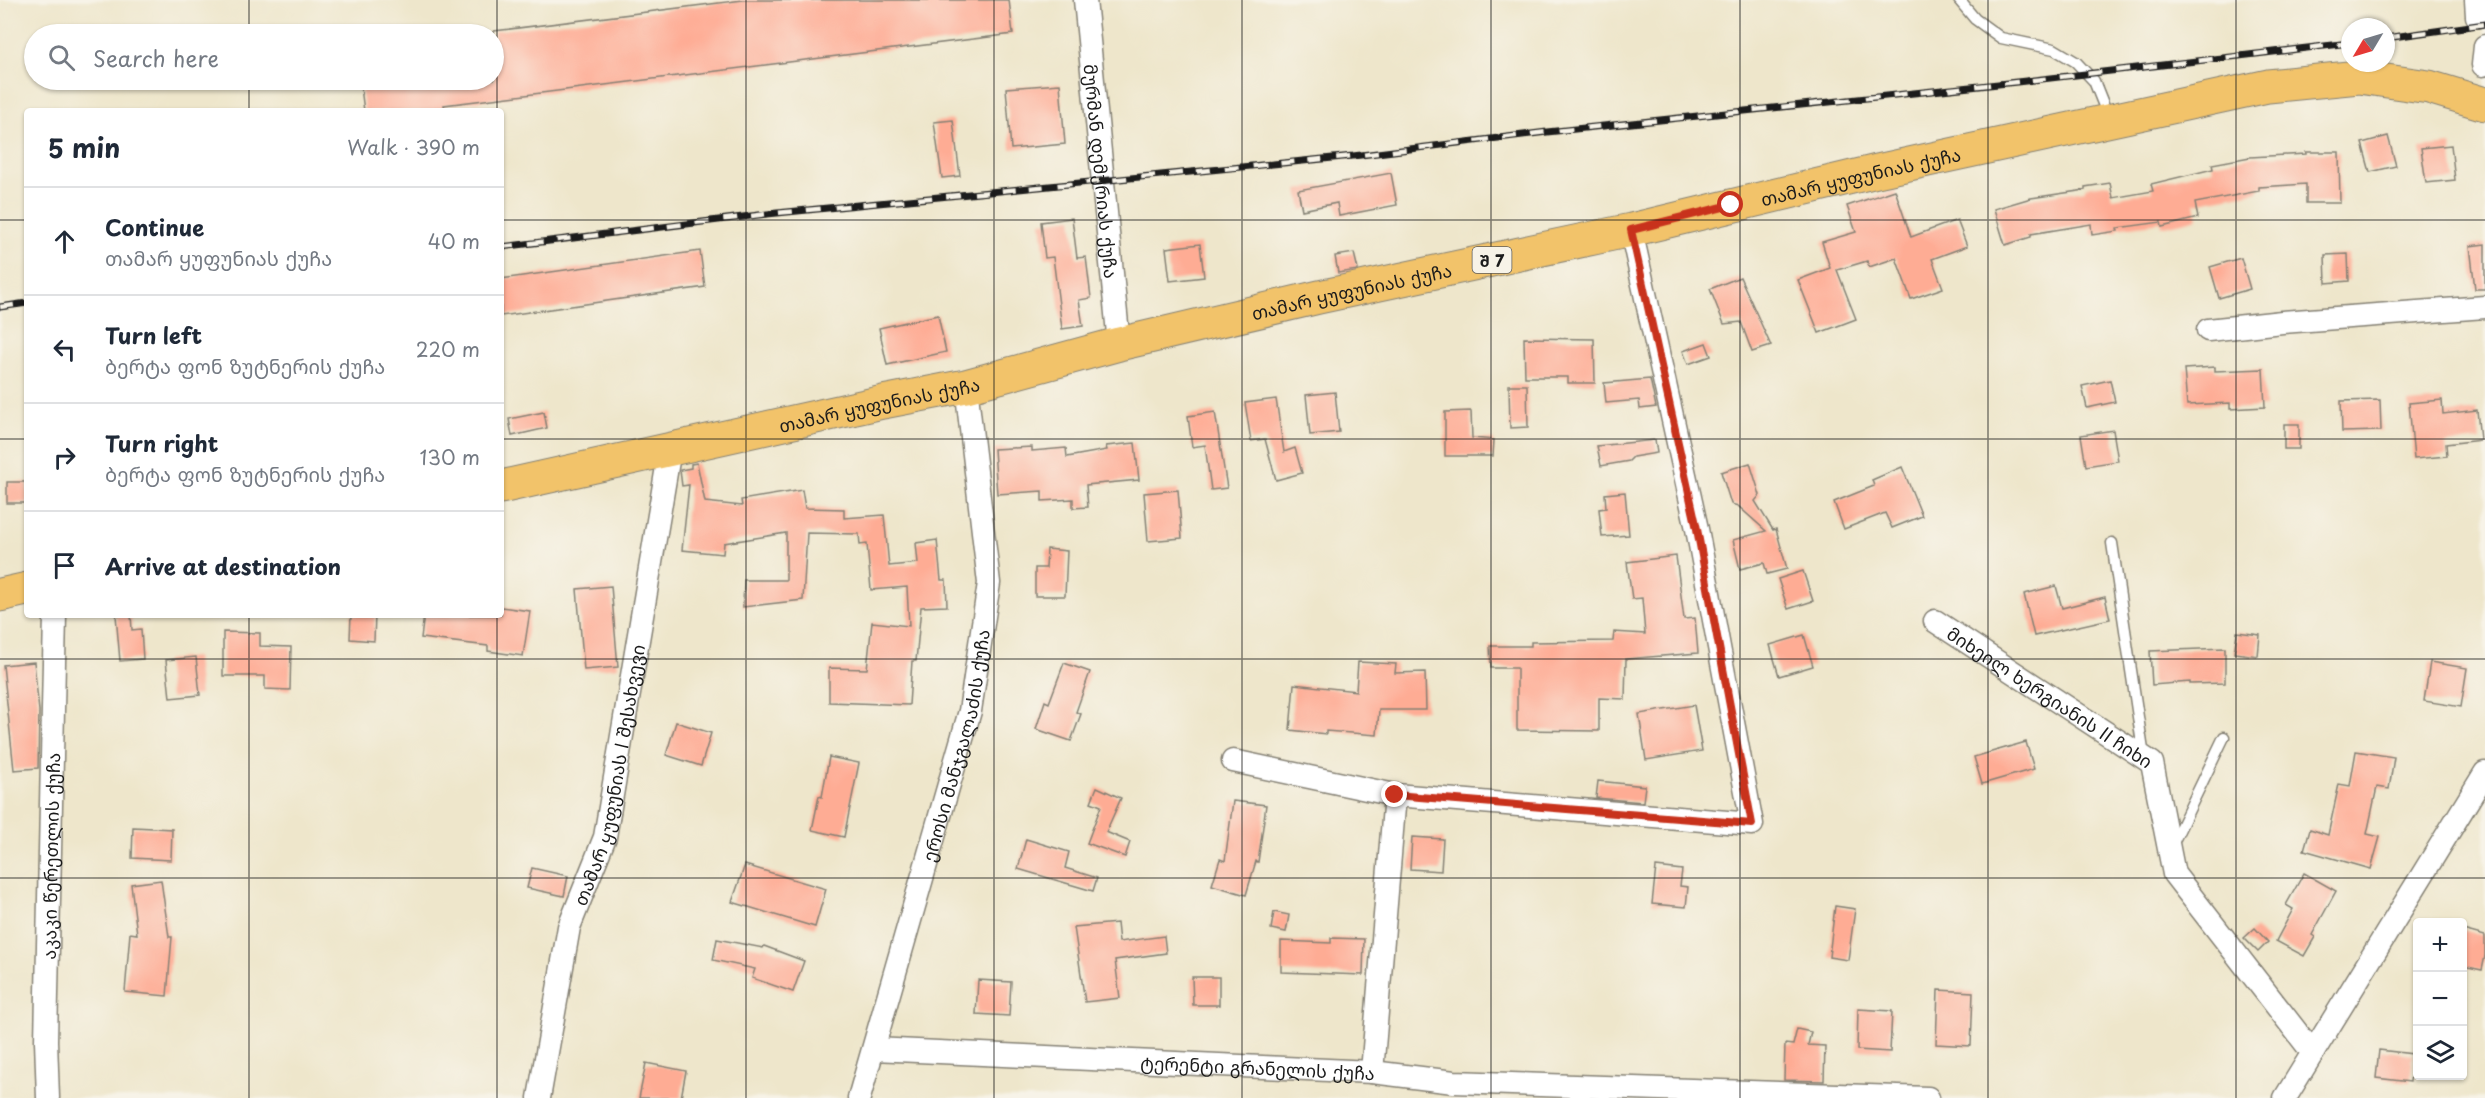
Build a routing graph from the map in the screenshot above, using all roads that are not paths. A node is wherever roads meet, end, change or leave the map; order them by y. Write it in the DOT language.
graph roads {
  1 [pos="1085,0"];
  2 [pos="1959,0"];
  3 [pos="2485,104"];
  4 [pos="2109,119"];
  5 [pos="1631,230"];
  6 [pos="2485,307"];
  7 [pos="2208,330"];
  8 [pos="1119,344"];
  9 [pos="966,386"];
  10 [pos="670,449"];
  11 [pos="504,486"];
  12 [pos="2112,543"];
  13 [pos="24,590"];
  14 [pos="0,595"];
  15 [pos="56,618"];
  16 [pos="1935,621"];
  17 [pos="2224,737"];
  18 [pos="2144,758"];
  19 [pos="1233,761"];
  20 [pos="2485,773"];
  21 [pos="1395,795"];
  22 [pos="2169,851"];
  23 [pos="874,1049"];
  24 [pos="2313,1053"];
  25 [pos="1372,1072"];
  26 [pos="1454,1090"];
  27 [pos="48,1098"];
  28 [pos="539,1098"];
  29 [pos="860,1098"];
  30 [pos="1928,1098"];
  31 [pos="2285,1098"];
  1 -- 8 [label="street, მურმან დემურიას ქუჩა"];
  2 -- 4 [label="lane"];
  3 -- 4 [label="main road, თამარ ყუფუნიას ქუჩა / შ 7"];
  4 -- 5 [label="main road, თამარ ყუფუნიას ქუჩა / შ 7"];
  5 -- 8 [label="main road, თამარ ყუფუნიას ქუჩა / შ 7"];
  5 -- 21 [label="street"];
  6 -- 7 [label="street"];
  8 -- 9 [label="main road, თამარ ყუფუნიას ქუჩა / შ 7"];
  9 -- 10 [label="main road, თამარ ყუფუნიას ქუჩა / შ 7"];
  9 -- 23 [label="street, ეროსი მანჯგალაძის ქუჩა"];
  10 -- 11 [label="main road, თამარ ყუფუნიას ქუჩა / შ 7"];
  10 -- 28 [label="street, თამარ ყუფუნიას I შესახვევი"];
  12 -- 18 [label="lane"];
  13 -- 14 [label="main road"];
  15 -- 27 [label="street, აკაკი წერეთლის ქუჩა"];
  16 -- 18 [label="street, მიხეილ ხერგიანის II ჩიხი"];
  17 -- 22 [label="lane"];
  18 -- 22 [label="street, მიხეილ ხერგიანის II ჩიხი"];
  19 -- 21 [label="street"];
  20 -- 24 [label="street"];
  21 -- 25 [label="street"];
  22 -- 24 [label="street, მიხეილ ხერგიანის II ჩიხი"];
  23 -- 25 [label="street, ტერენტი გრანელის ქუჩა"];
  23 -- 29 [label="street, ეროსი მანჯგალაძის ქუჩა"];
  24 -- 31 [label="street"];
  25 -- 26 [label="street, ტერენტი გრანელის ქუჩა"];
  26 -- 30 [label="street, ტერენტი გრანელის ქუჩა"];
}
